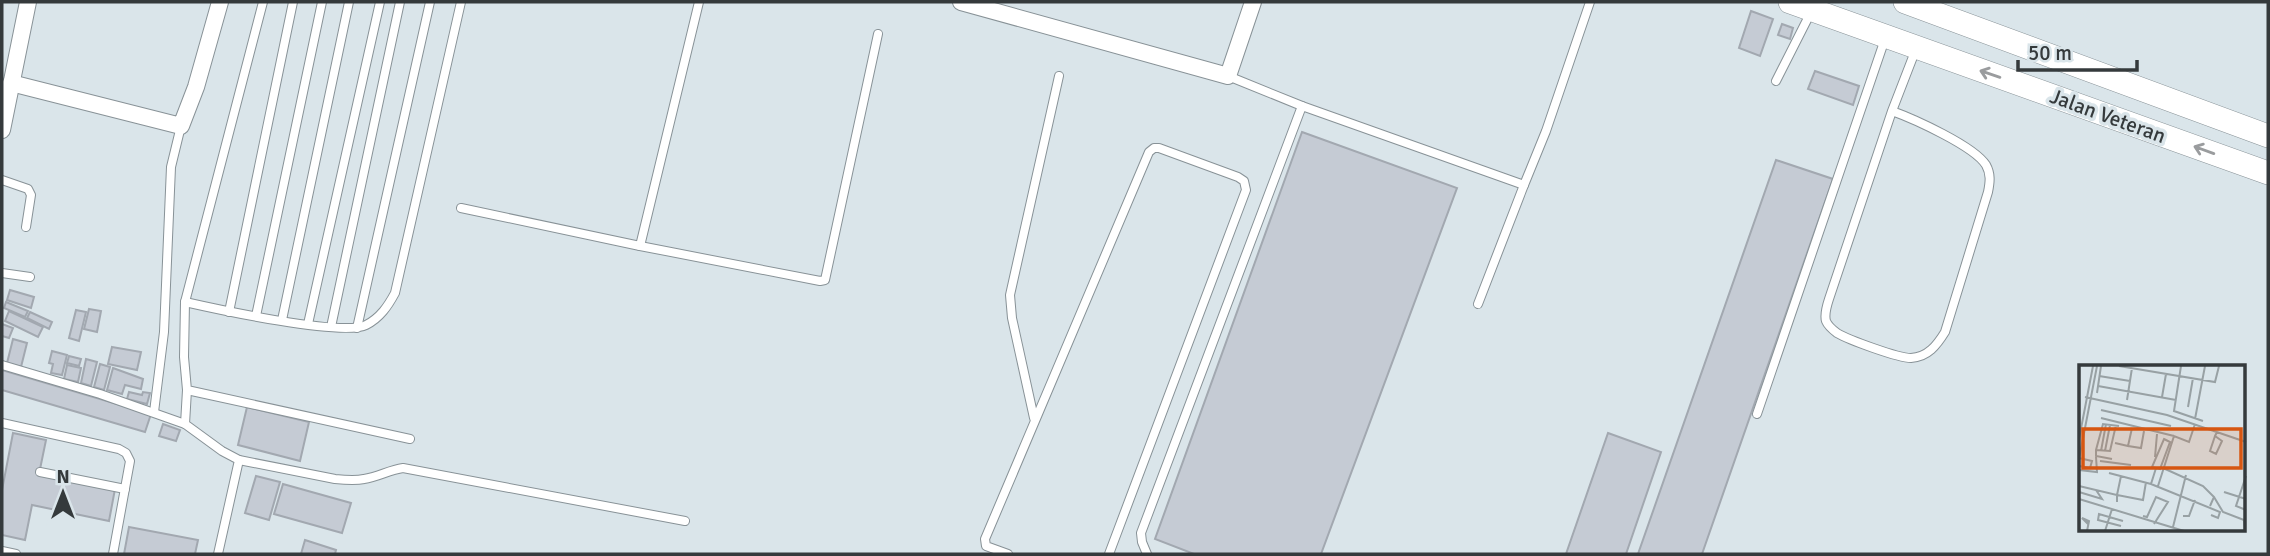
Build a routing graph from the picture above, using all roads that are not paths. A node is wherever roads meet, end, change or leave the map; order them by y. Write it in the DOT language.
graph roads {
  1 [pos="28,2"];
  2 [pos="220,2"];
  3 [pos="263,2"];
  4 [pos="293,2"];
  5 [pos="322,2"];
  6 [pos="349,2"];
  7 [pos="380,2"];
  8 [pos="400,2"];
  9 [pos="429,2"];
  10 [pos="461,2"];
  11 [pos="699,2"];
  12 [pos="961,2"];
  13 [pos="1253,2"];
  14 [pos="1590,2"];
  15 [pos="1790,2"];
  16 [pos="1905,2"];
  17 [pos="1812,10"];
  18 [pos="878,34"];
  19 [pos="1886,36"];
  20 [pos="1917,48"];
  21 [pos="2088,68"];
  22 [pos="1059,76"];
  23 [pos="1228,76"];
  24 [pos="1776,81"];
  25 [pos="11,83"];
  26 [pos="2077,104"];
  27 [pos="1301,106"];
  28 [pos="1892,111"];
  29 [pos="181,126"];
  30 [pos="2,130"];
  31 [pos="2268,136"];
  32 [pos="2268,173"];
  33 [pos="2,180"];
  34 [pos="1524,185"];
  35 [pos="461,208"];
  36 [pos="26,227"];
  37 [pos="640,246"];
  38 [pos="2,273"];
  39 [pos="30,277"];
  40 [pos="185,302"];
  41 [pos="1478,304"];
  42 [pos="229,312"];
  43 [pos="256,316"];
  44 [pos="282,320"];
  45 [pos="309,324"];
  46 [pos="331,327"];
  47 [pos="357,328"];
  48 [pos="2,365"];
  49 [pos="187,390"];
  50 [pos="154,412"];
  51 [pos="1757,414"];
  52 [pos="1035,420"];
  53 [pos="2,423"];
  54 [pos="185,424"];
  55 [pos="410,439"];
  56 [pos="239,460"];
  57 [pos="40,472"];
  58 [pos="125,489"];
  59 [pos="685,521"];
  60 [pos="2,551"];
  61 [pos="16,554"];
  62 [pos="113,554"];
  63 [pos="218,554"];
  64 [pos="1008,554"];
  65 [pos="1109,554"];
  66 [pos="1147,554"];
  1 -- 25 [label="street"];
  2 -- 29 [label="street"];
  3 -- 40 [label="lane"];
  4 -- 42 [label="lane"];
  5 -- 43 [label="lane"];
  6 -- 44 [label="lane"];
  7 -- 45 [label="lane"];
  8 -- 46 [label="lane"];
  9 -- 47 [label="lane"];
  10 -- 47 [label="lane"];
  11 -- 37 [label="lane"];
  12 -- 23 [label="street"];
  13 -- 23 [label="street"];
  14 -- 34 [label="lane"];
  15 -- 17 [label="main road, Jalan Veteran"];
  16 -- 21 [label="main road, Jalan Veteran"];
  17 -- 19 [label="main road, Jalan Veteran"];
  17 -- 24 [label="lane"];
  18 -- 37 [label="lane"];
  19 -- 20 [label="main road, Jalan Veteran"];
  19 -- 51 [label="lane"];
  26 -- 20 [label="main road, Jalan Veteran, one-way"];
  20 -- 28 [label="lane"];
  21 -- 26 [label="main road"];
  21 -- 31 [label="main road, Jalan Veteran"];
  22 -- 52 [label="lane"];
  23 -- 27 [label="lane"];
  25 -- 29 [label="street"];
  25 -- 30 [label="street"];
  32 -- 26 [label="main road, Jalan Veteran, one-way"];
  27 -- 34 [label="lane"];
  27 -- 66 [label="lane"];
  28 -- 28 [label="lane"];
  29 -- 50 [label="lane"];
  33 -- 36 [label="lane"];
  34 -- 41 [label="lane"];
  35 -- 37 [label="lane"];
  38 -- 39 [label="lane"];
  40 -- 42 [label="lane"];
  40 -- 49 [label="lane"];
  42 -- 43 [label="lane"];
  43 -- 44 [label="lane"];
  44 -- 45 [label="lane"];
  45 -- 46 [label="lane"];
  46 -- 47 [label="lane"];
  48 -- 50 [label="lane"];
  49 -- 54 [label="lane"];
  49 -- 55 [label="lane"];
  50 -- 54 [label="lane"];
  52 -- 64 [label="lane"];
  52 -- 65 [label="lane"];
  53 -- 58 [label="lane"];
  54 -- 56 [label="lane"];
  56 -- 59 [label="lane"];
  56 -- 63 [label="lane"];
  57 -- 58 [label="lane"];
  58 -- 62 [label="lane"];
  60 -- 61 [label="lane"];
}
